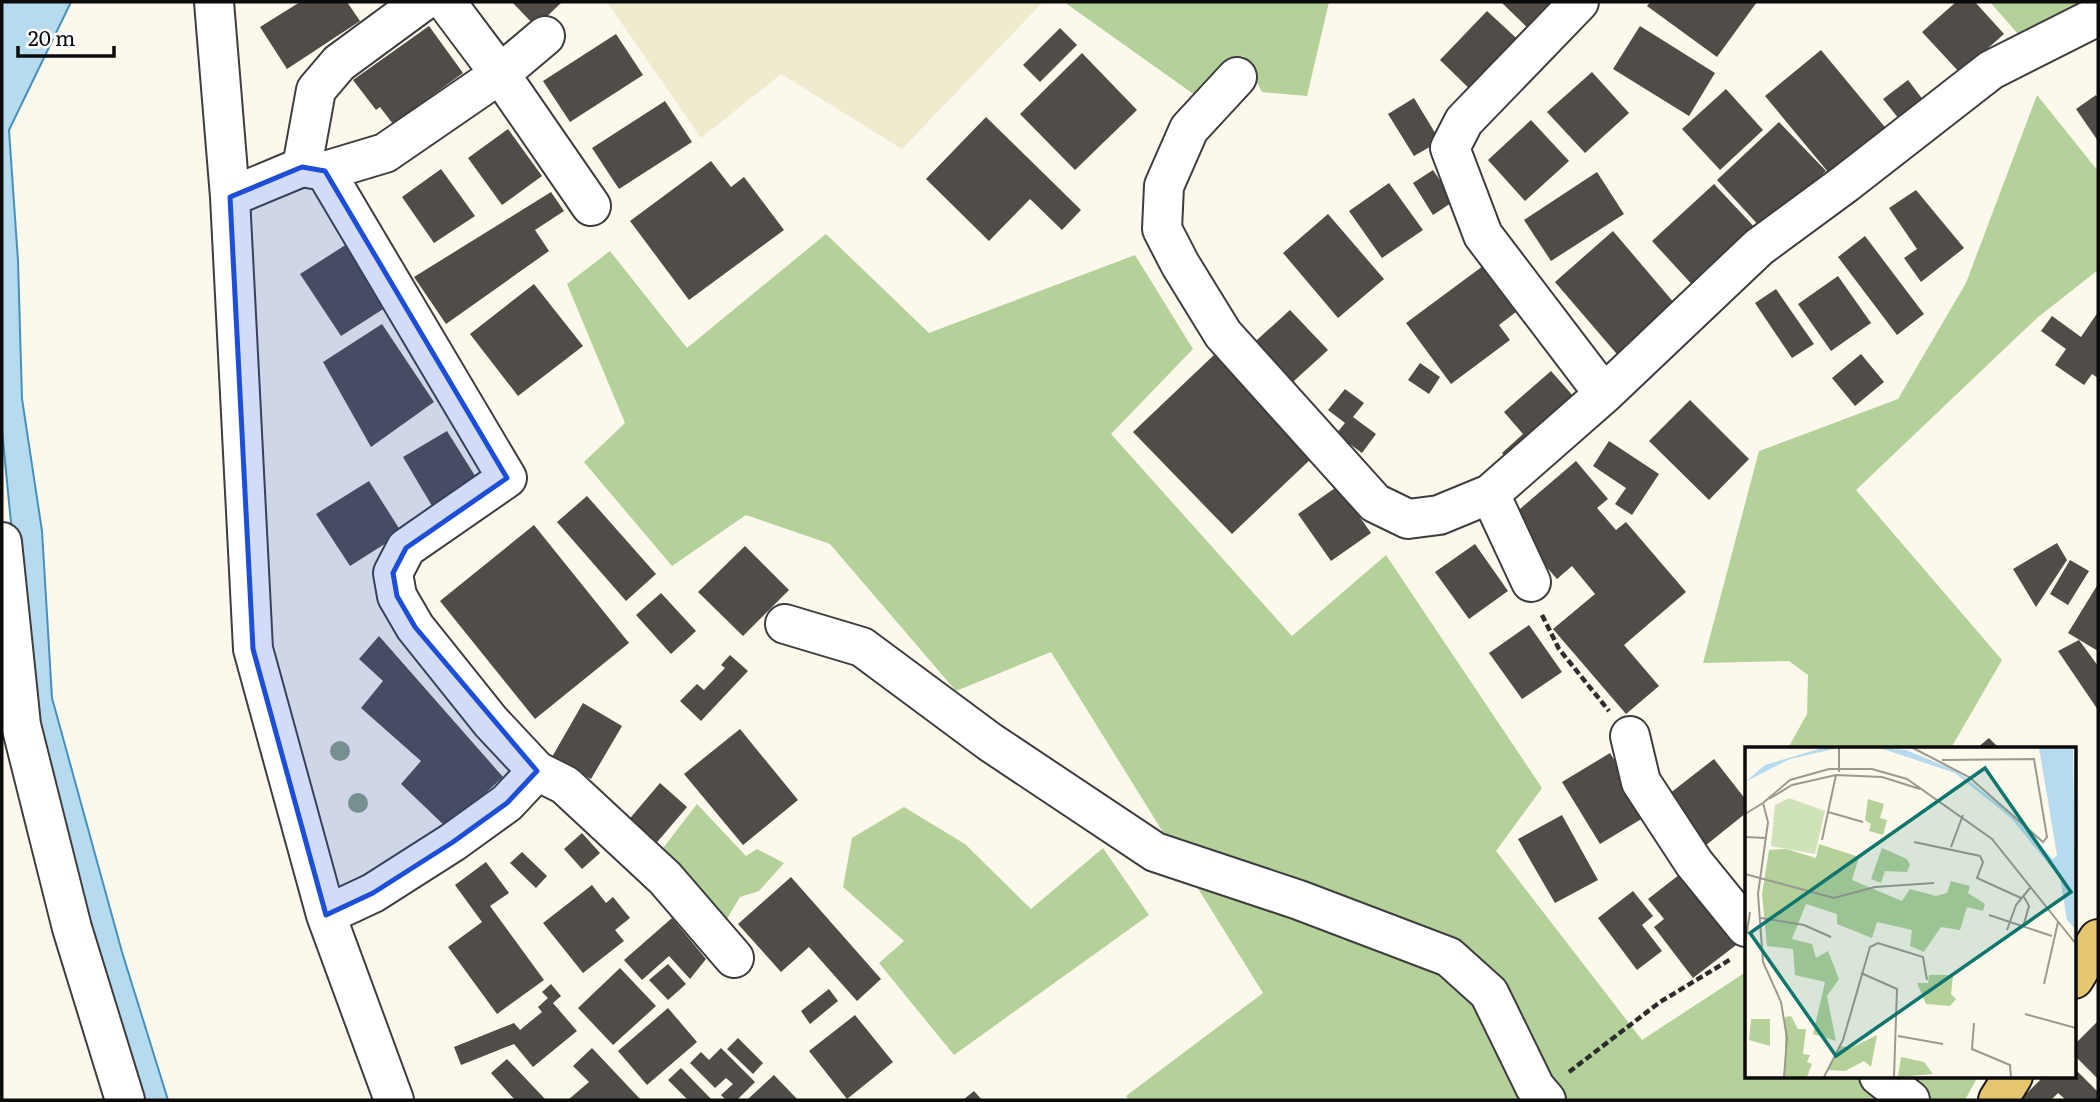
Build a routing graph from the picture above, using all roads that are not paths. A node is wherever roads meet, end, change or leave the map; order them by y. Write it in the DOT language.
graph roads {
  1 [pos="214,2"];
  2 [pos="422,2"];
  3 [pos="446,2"];
  4 [pos="1579,2"];
  5 [pos="2098,16"];
  6 [pos="544,36"];
  7 [pos="500,74"];
  8 [pos="1237,77"];
  9 [pos="314,169"];
  10 [pos="230,197"];
  11 [pos="591,206"];
  12 [pos="1604,394"];
  13 [pos="1490,494"];
  14 [pos="2,542"];
  15 [pos="1531,582"];
  16 [pos="785,624"];
  17 [pos="1630,736"];
  18 [pos="537,771"];
  19 [pos="326,915"];
  20 [pos="2098,939"];
  21 [pos="1741,941"];
  22 [pos="734,958"];
  23 [pos="2076,976"];
  24 [pos="1882,1078"];
  25 [pos="2012,1078"];
  26 [pos="391,1089"];
  27 [pos="1545,1099"];
  28 [pos="125,1100"];
  29 [pos="1910,1100"];
  30 [pos="1998,1100"];
  1 -- 10 [label="street"];
  2 -- 9 [label="street"];
  3 -- 7 [label="street"];
  4 -- 12 [label="street"];
  5 -- 12 [label="street"];
  6 -- 7 [label="street"];
  7 -- 9 [label="street"];
  7 -- 11 [label="street"];
  8 -- 13 [label="street"];
  9 -- 10 [label="street"];
  9 -- 18 [label="street"];
  10 -- 19 [label="street"];
  12 -- 13 [label="street"];
  13 -- 15 [label="street"];
  14 -- 28 [label="street"];
  16 -- 27 [label="street"];
  17 -- 21 [label="street"];
  18 -- 19 [label="street"];
  18 -- 22 [label="street"];
  19 -- 26 [label="street"];
  20 -- 23 [label="main road"];
  24 -- 29 [label="street"];
  25 -- 30 [label="main road"];
}
